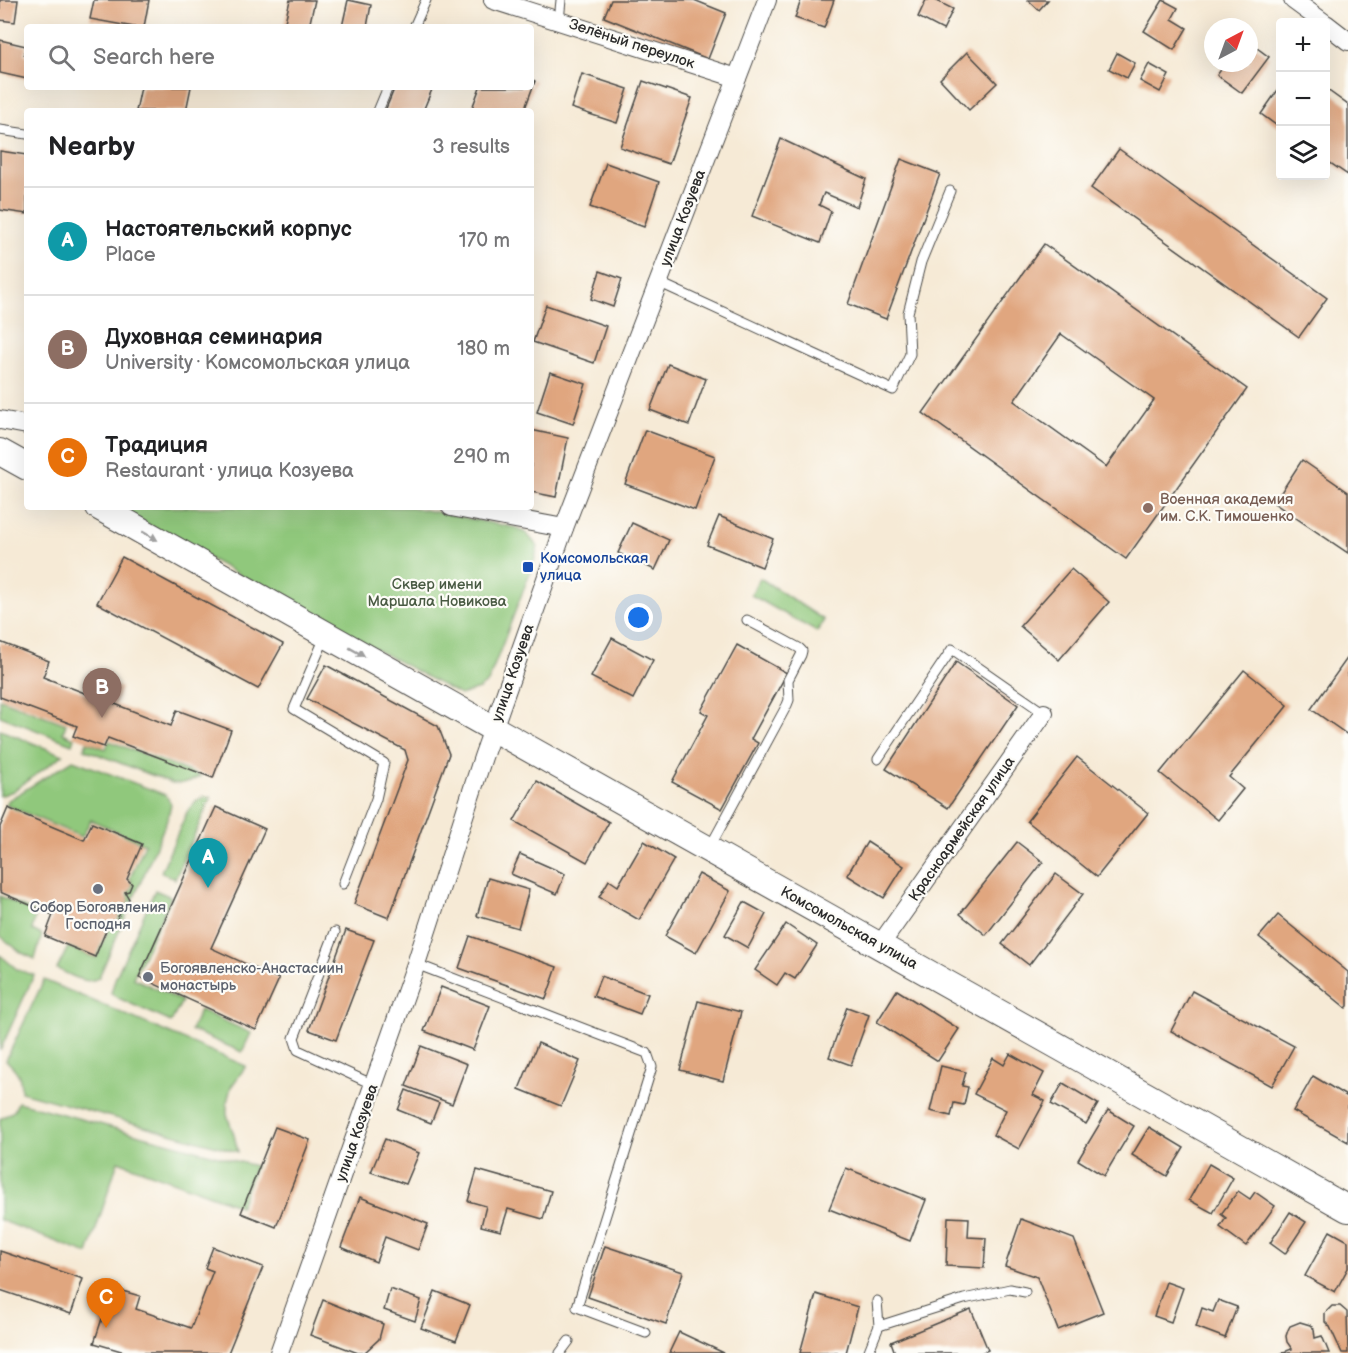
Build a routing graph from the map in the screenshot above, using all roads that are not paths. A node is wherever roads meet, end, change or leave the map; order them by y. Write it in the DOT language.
graph roads {
  1 [pos="426,0"];
  2 [pos="493,0"];
  3 [pos="561,0"];
  4 [pos="767,0"];
  5 [pos="1293,0"];
  6 [pos="1317,18"];
  7 [pos="559,21"];
  8 [pos="415,24"];
  9 [pos="1330,28"];
  10 [pos="1348,41"];
  11 [pos="737,78"];
  12 [pos="387,90"];
  13 [pos="379,108"];
  14 [pos="0,130"];
  15 [pos="24,134"];
  16 [pos="950,191"];
  17 [pos="658,282"];
  18 [pos="0,420"];
  19 [pos="24,424"];
  20 [pos="0,452"];
  21 [pos="24,465"];
  22 [pos="104,510"];
  23 [pos="467,510"];
  24 [pos="564,528"];
  25 [pos="747,620"];
  26 [pos="326,634"];
  27 [pos="1044,713"];
  28 [pos="494,728"];
  29 [pos="878,759"];
  30 [pos="708,849"];
  31 [pos="343,884"];
  32 [pos="335,932"];
  33 [pos="880,945"];
  34 [pos="416,963"];
  35 [pos="374,1085"];
  36 [pos="1348,1209"];
  37 [pos="1025,1292"];
  38 [pos="877,1301"];
  39 [pos="879,1326"];
  40 [pos="646,1333"];
  41 [pos="569,1341"];
  42 [pos="279,1353"];
  43 [pos="560,1353"];
  44 [pos="868,1353"];
  1 -- 8 [label="lane"];
  2 -- 7 [label="street, Зелёный переулок"];
  3 -- 7 [label="lane"];
  4 -- 11 [label="street, улица Козуева"];
  5 -- 6 [label="street"];
  7 -- 11 [label="street, Зелёный переулок"];
  9 -- 10 [label="street"];
  11 -- 17 [label="street, улица Козуева"];
  12 -- 13 [label="lane"];
  14 -- 15 [label="lane"];
  16 -- 17 [label="lane"];
  17 -- 24 [label="street, улица Козуева"];
  18 -- 19 [label="street"];
  20 -- 21 [label="street"];
  22 -- 26 [label="street, Комсомольская улица, one-way"];
  23 -- 24 [label="street"];
  24 -- 28 [label="street, улица Козуева"];
  25 -- 30 [label="lane"];
  26 -- 28 [label="street, Комсомольская улица, one-way"];
  26 -- 31 [label="lane"];
  27 -- 29 [label="lane"];
  27 -- 33 [label="street, Красноармейская улица"];
  28 -- 30 [label="street, Комсомольская улица"];
  28 -- 34 [label="street, улица Козуева"];
  30 -- 33 [label="street, Комсомольская улица"];
  32 -- 35 [label="lane"];
  33 -- 36 [label="street, Комсомольская улица"];
  34 -- 35 [label="street, улица Козуева"];
  34 -- 40 [label="lane"];
  35 -- 42 [label="street, улица Козуева"];
  37 -- 39 [label="lane"];
  38 -- 39 [label="lane"];
  39 -- 44 [label="lane"];
  41 -- 43 [label="lane"];
}
